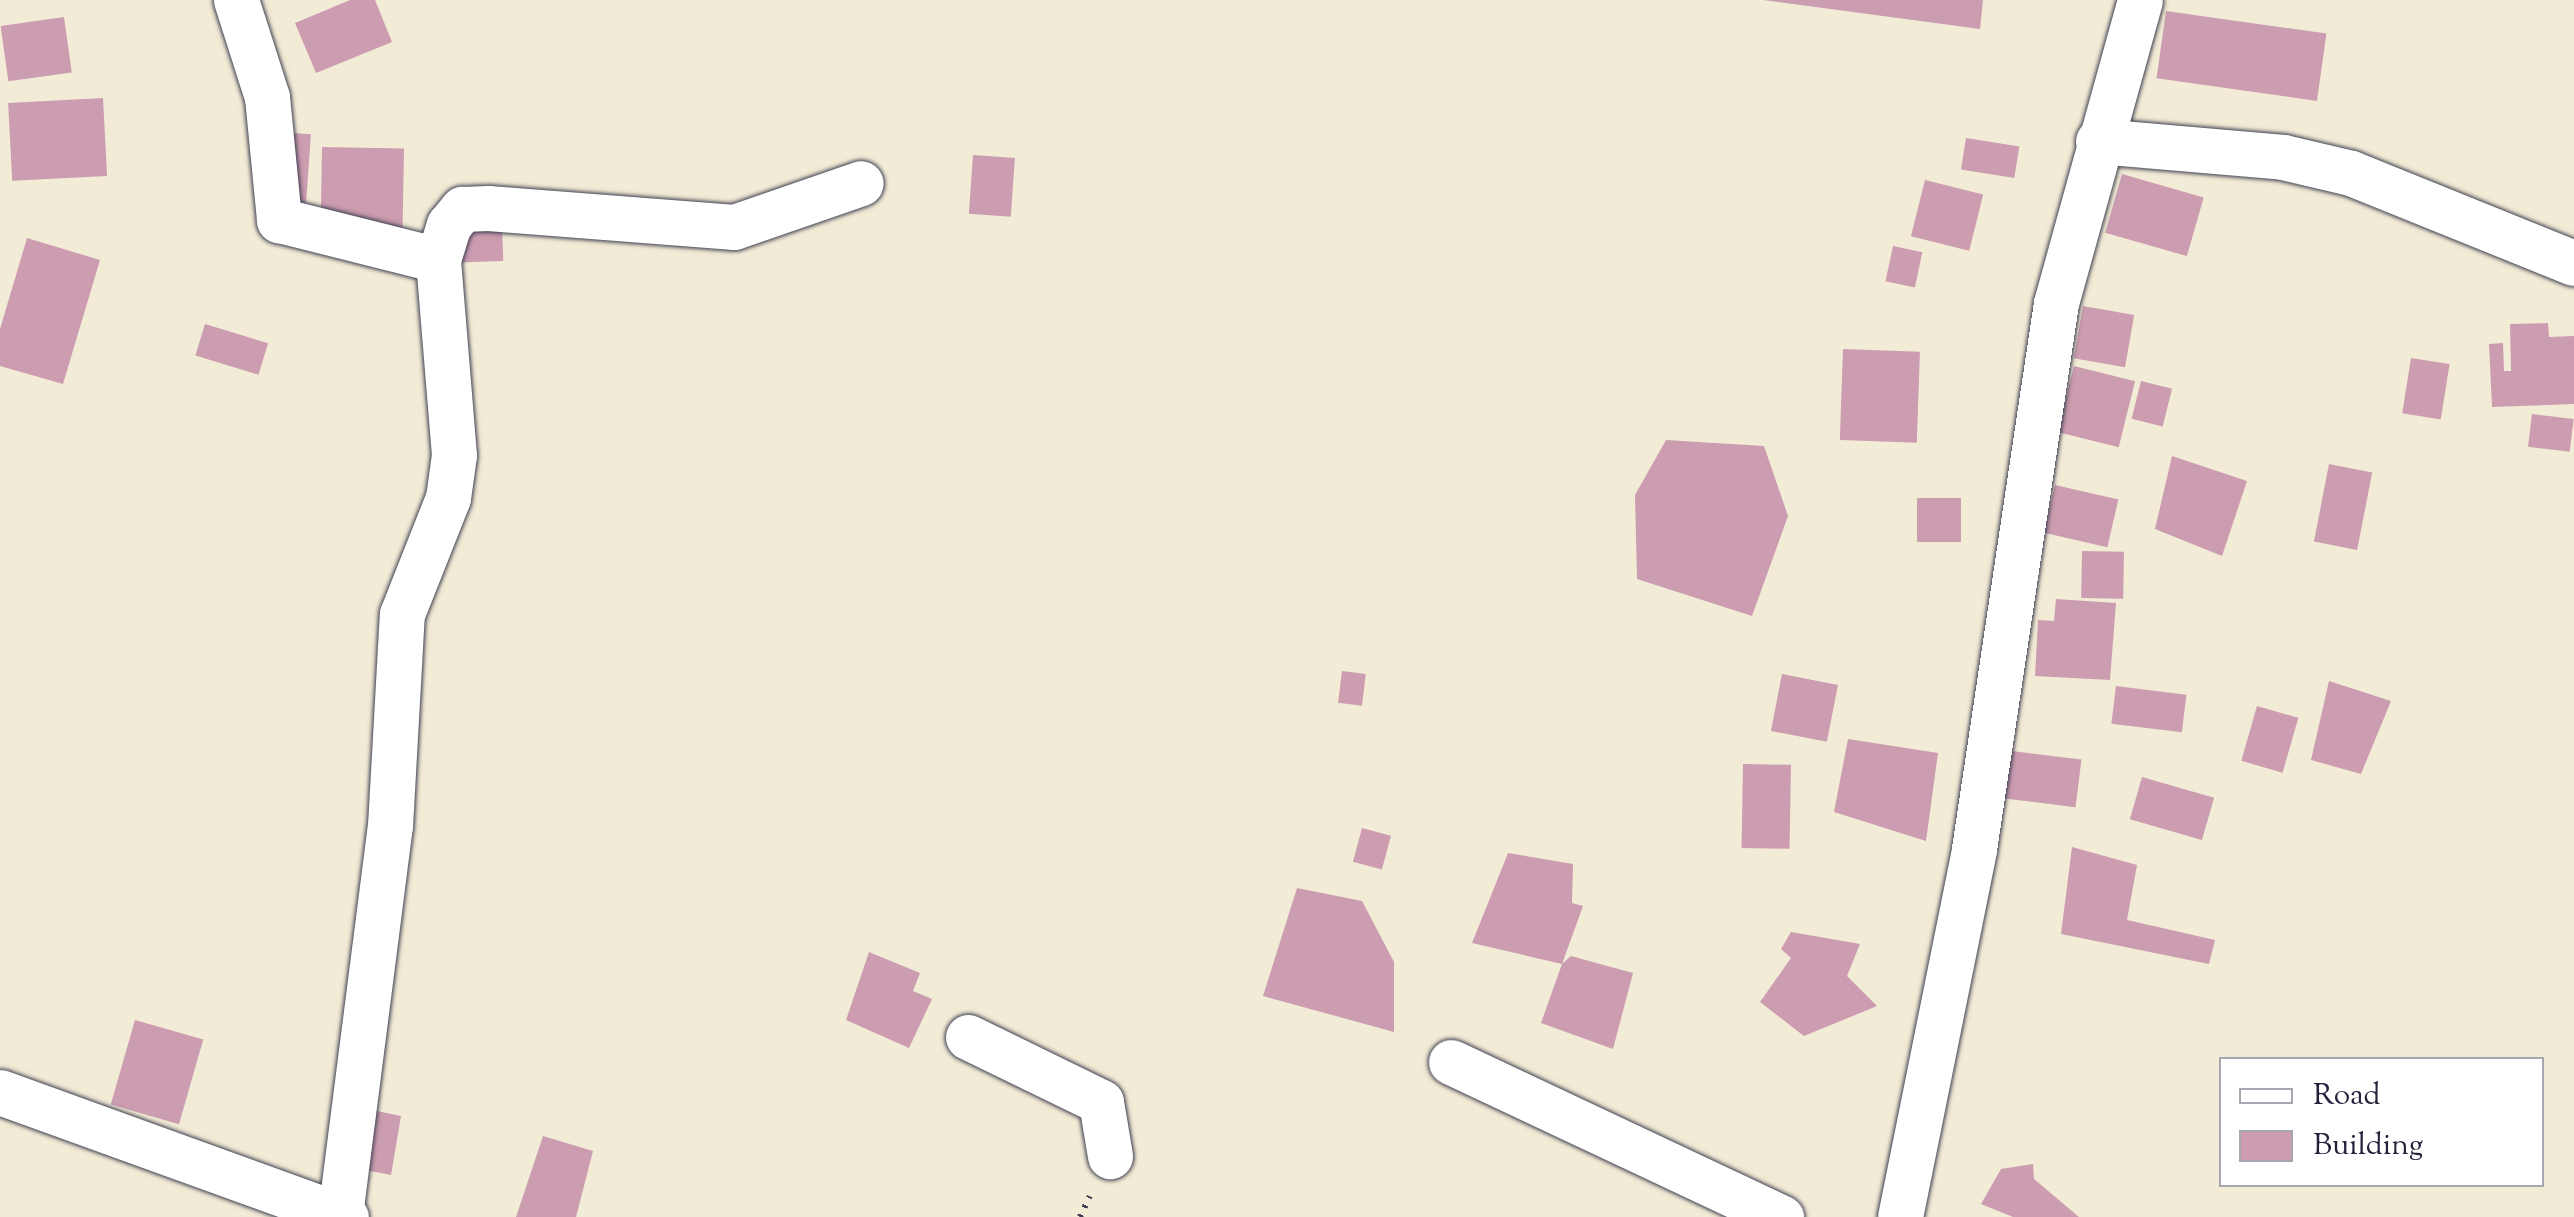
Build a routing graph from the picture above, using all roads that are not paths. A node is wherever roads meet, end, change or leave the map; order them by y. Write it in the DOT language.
graph roads {
  1 [pos="236,0"];
  2 [pos="2140,0"];
  3 [pos="2098,141"];
  4 [pos="861,183"];
  5 [pos="438,260"];
  6 [pos="2574,264"];
  7 [pos="968,1038"];
  8 [pos="1451,1062"];
  9 [pos="0,1092"];
  10 [pos="1110,1156"];
  11 [pos="343,1216"];
  12 [pos="1781,1217"];
  13 [pos="1900,1217"];
  1 -- 5 [label="street"];
  2 -- 3 [label="street"];
  3 -- 6 [label="street"];
  3 -- 13 [label="street"];
  4 -- 5 [label="street"];
  5 -- 11 [label="street"];
  7 -- 10 [label="street"];
  8 -- 12 [label="street"];
  9 -- 11 [label="street"];
}
